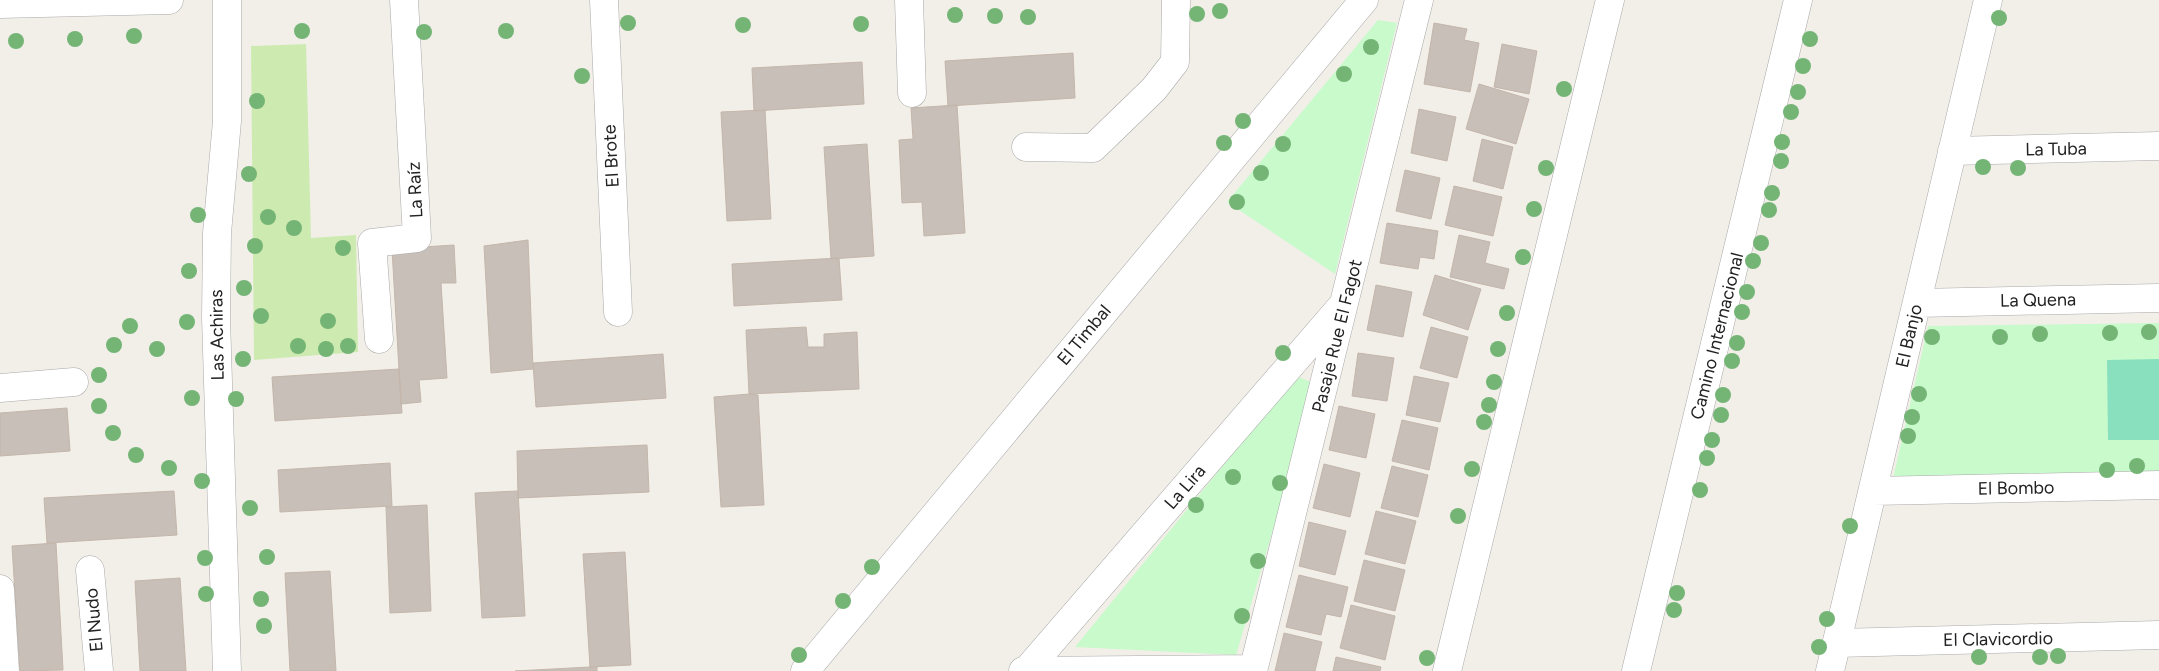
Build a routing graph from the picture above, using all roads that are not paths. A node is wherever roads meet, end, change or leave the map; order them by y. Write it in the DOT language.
graph roads {
  1 [pos="169,0"];
  2 [pos="227,0"];
  3 [pos="404,0"];
  4 [pos="604,0"];
  5 [pos="909,0"];
  6 [pos="1176,0"];
  7 [pos="1364,0"];
  8 [pos="1419,0"];
  9 [pos="1610,0"];
  10 [pos="1798,0"];
  11 [pos="1988,0"];
  12 [pos="0,4"];
  13 [pos="912,92"];
  14 [pos="1026,146"];
  15 [pos="2159,146"];
  16 [pos="1952,151"];
  17 [pos="2159,298"];
  18 [pos="1345,302"];
  19 [pos="1917,303"];
  20 [pos="618,312"];
  21 [pos="379,339"];
  22 [pos="74,382"];
  23 [pos="0,388"];
  24 [pos="2159,485"];
  25 [pos="1872,492"];
  26 [pos="90,570"];
  27 [pos="0,589"];
  28 [pos="2159,635"];
  29 [pos="1837,643"];
  30 [pos="1253,670"];
  31 [pos="5,671"];
  32 [pos="99,671"];
  33 [pos="227,671"];
  34 [pos="805,671"];
  35 [pos="1024,671"];
  36 [pos="1447,671"];
  37 [pos="1636,671"];
  38 [pos="1830,671"];
  1 -- 12 [label="street"];
  2 -- 33 [label="street, Las Achiras"];
  3 -- 21 [label="street, La Raíz"];
  4 -- 20 [label="street, El Brote"];
  5 -- 13 [label="street"];
  6 -- 14 [label="street"];
  7 -- 34 [label="street, El Timbal"];
  8 -- 18 [label="street, Pasaje Rue El Fagot"];
  9 -- 36 [label="street"];
  10 -- 37 [label="street, Camino Internacional"];
  11 -- 16 [label="street, El Banjo"];
  15 -- 16 [label="street, La Tuba"];
  16 -- 19 [label="street, El Banjo"];
  17 -- 19 [label="street, La Quena"];
  18 -- 30 [label="street, Pasaje Rue El Fagot"];
  18 -- 35 [label="street, La Lira"];
  19 -- 25 [label="street, El Banjo"];
  22 -- 23 [label="street"];
  24 -- 25 [label="street, El Bombo"];
  25 -- 29 [label="street, El Banjo"];
  26 -- 32 [label="street, El Nudo"];
  27 -- 31 [label="street"];
  28 -- 29 [label="street, El Clavicordio"];
  29 -- 38 [label="street, El Banjo"];
  30 -- 35 [label="street"];
}
